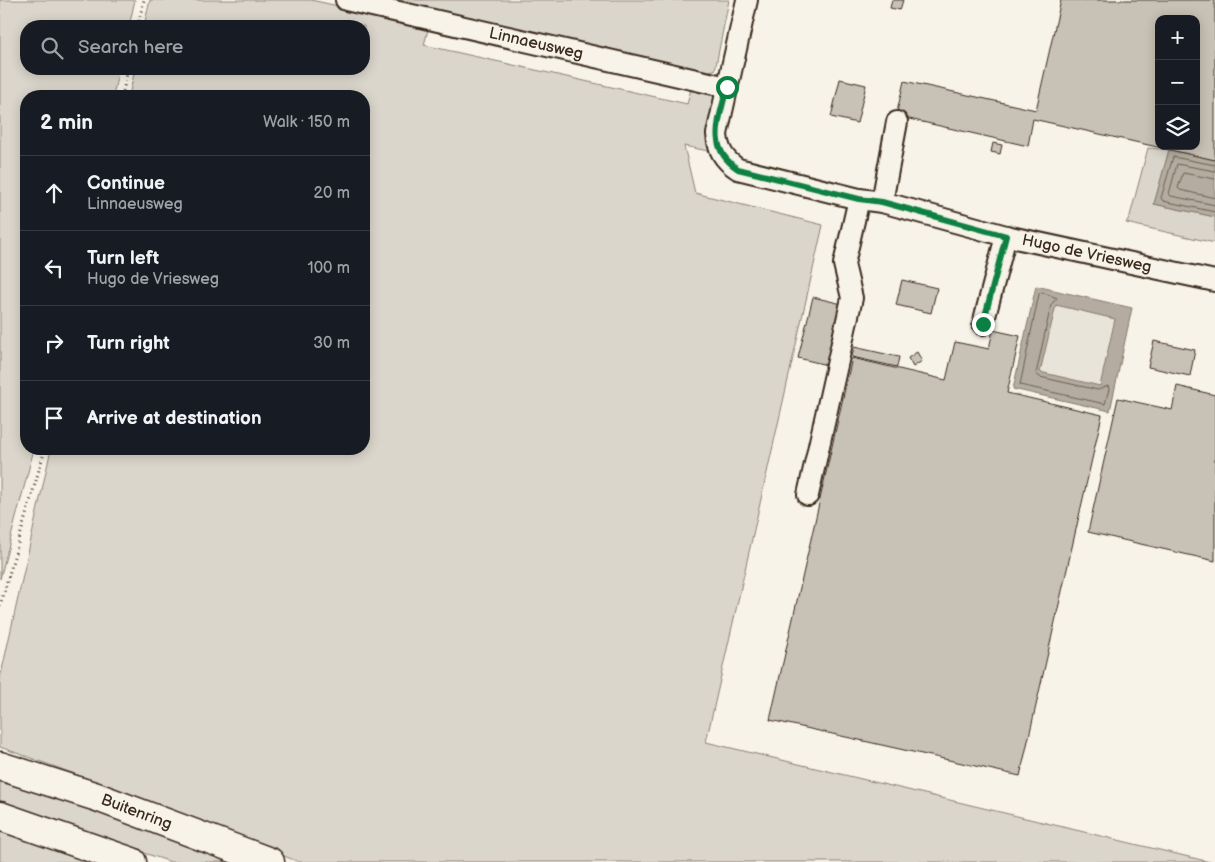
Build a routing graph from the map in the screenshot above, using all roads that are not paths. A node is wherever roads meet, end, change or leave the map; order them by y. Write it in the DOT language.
graph roads {
  1 [pos="346,0"];
  2 [pos="746,0"];
  3 [pos="727,87"];
  4 [pos="897,122"];
  5 [pos="859,199"];
  6 [pos="882,202"];
  7 [pos="1006,236"];
  8 [pos="1215,281"];
  9 [pos="983,324"];
  10 [pos="808,496"];
  11 [pos="0,766"];
  12 [pos="0,816"];
  13 [pos="132,862"];
  14 [pos="270,862"];
  1 -- 3 [label="street, Linnaeusweg"];
  2 -- 3 [label="street"];
  3 -- 5 [label="street, Hugo de Vriesweg"];
  4 -- 6 [label="street"];
  5 -- 6 [label="street, Hugo de Vriesweg"];
  5 -- 10 [label="street"];
  6 -- 7 [label="street, Hugo de Vriesweg"];
  7 -- 8 [label="street, Hugo de Vriesweg"];
  7 -- 9 [label="street"];
  11 -- 14 [label="highway, Buitenring"];
  12 -- 13 [label="highway"];
}
